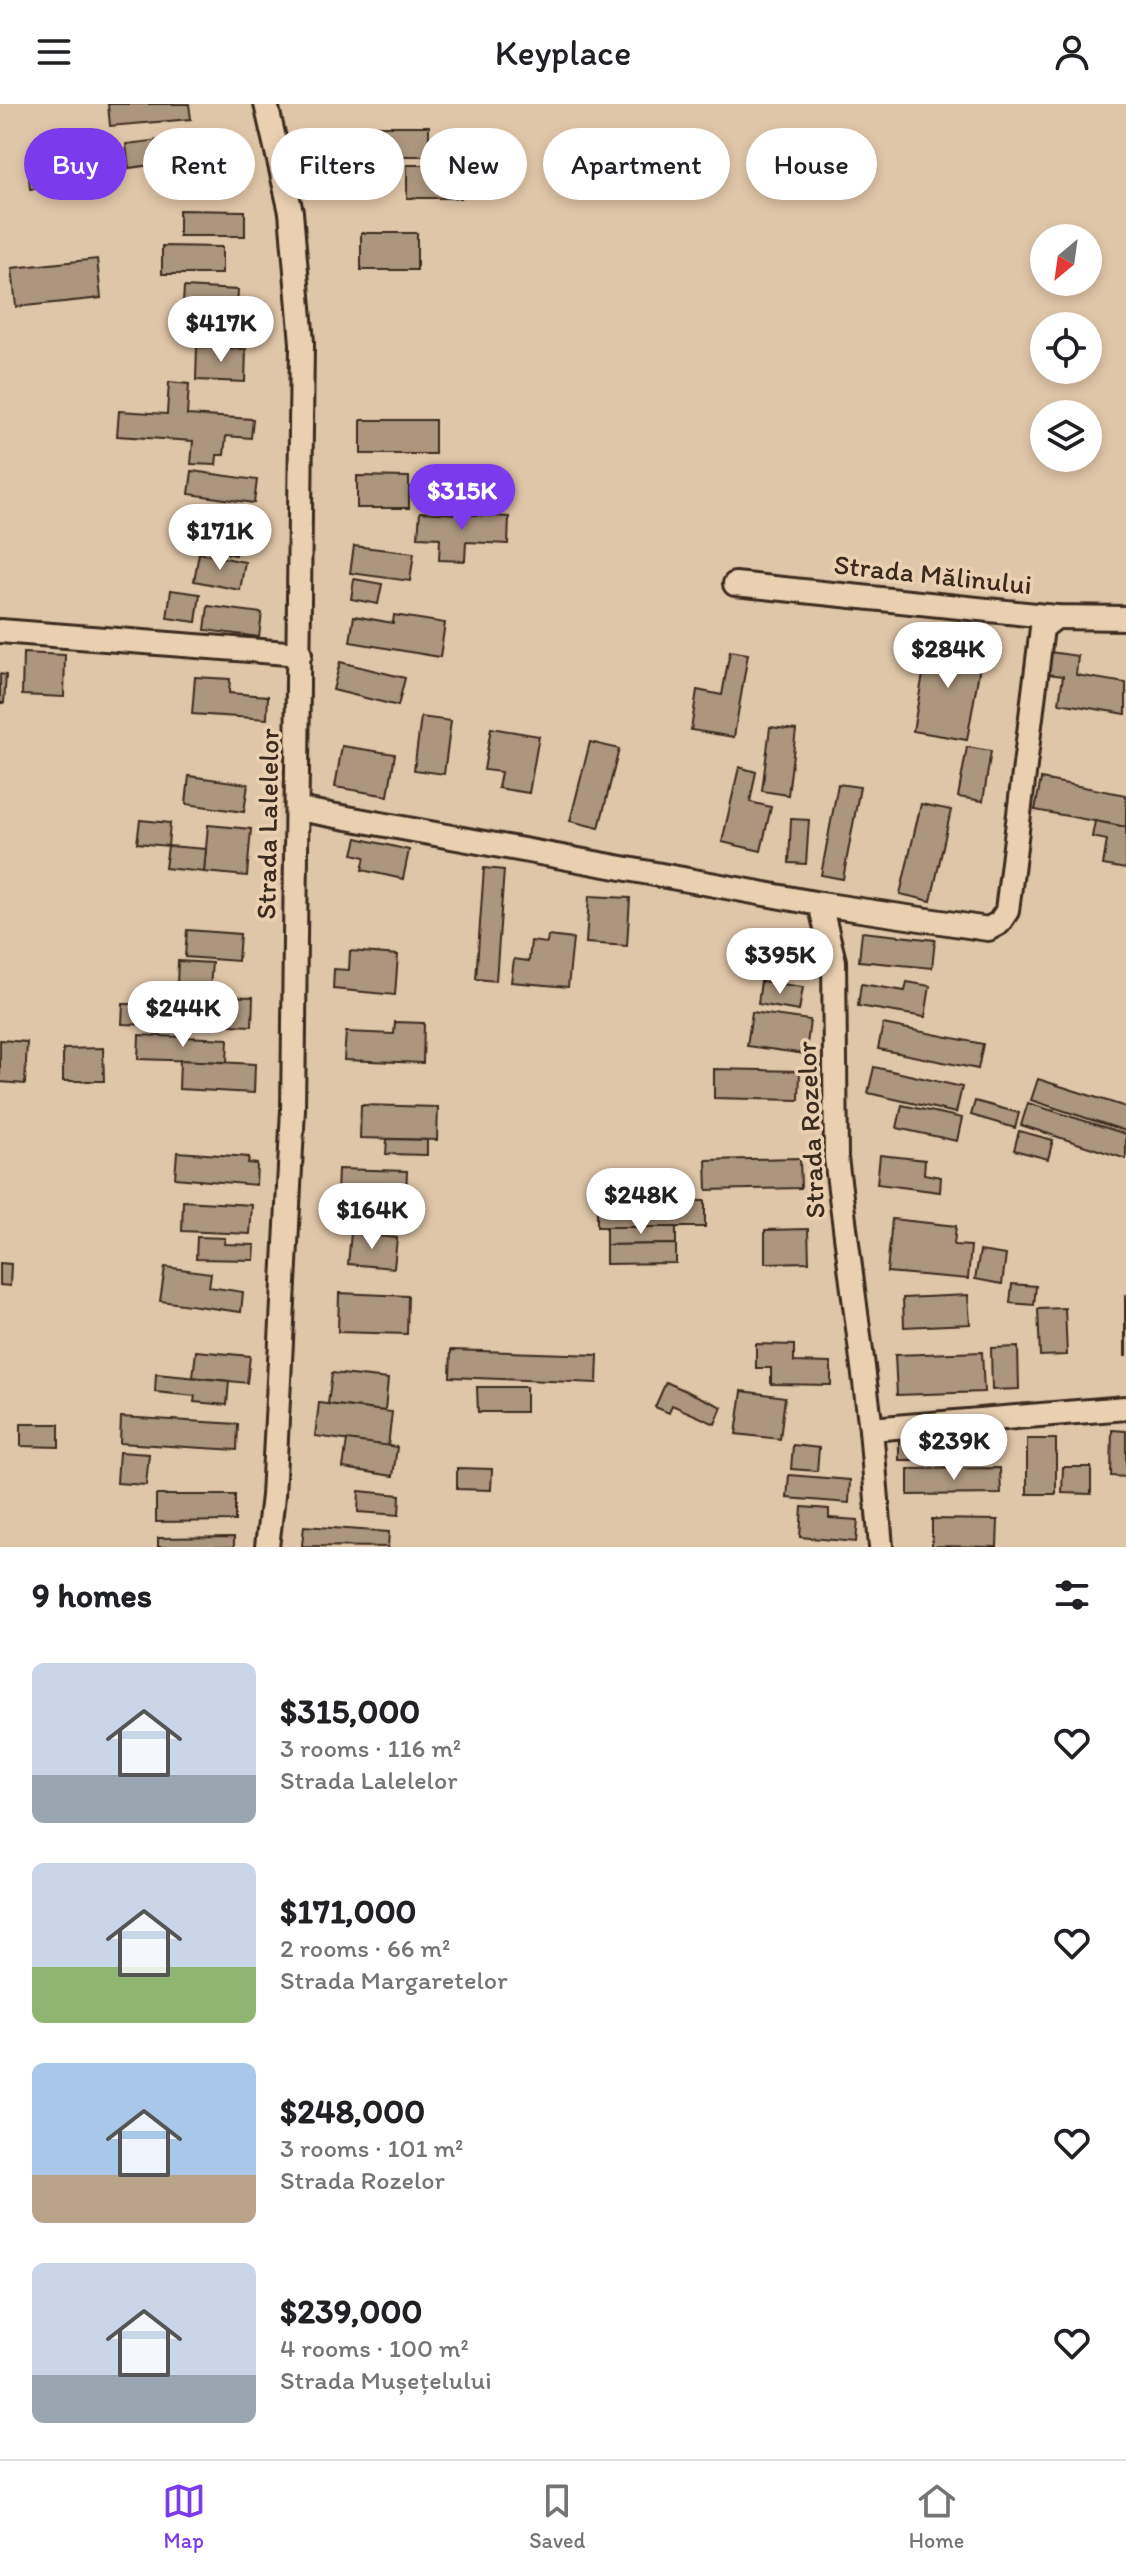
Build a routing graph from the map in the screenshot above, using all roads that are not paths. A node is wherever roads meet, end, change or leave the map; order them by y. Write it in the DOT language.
graph roads {
  1 [pos="266,104"];
  2 [pos="735,584"];
  3 [pos="1056,617"];
  4 [pos="1126,618"];
  5 [pos="0,631"];
  6 [pos="300,654"];
  7 [pos="298,809"];
  8 [pos="820,904"];
  9 [pos="1126,1408"];
  10 [pos="871,1429"];
  11 [pos="267,1547"];
  12 [pos="881,1547"];
  1 -- 6 [label="street, Strada Lalelelor"];
  2 -- 3 [label="street, Strada Mălinului"];
  3 -- 4 [label="street, Strada Mălinului"];
  3 -- 8 [label="street"];
  5 -- 6 [label="street"];
  6 -- 7 [label="street, Strada Lalelelor"];
  7 -- 8 [label="street"];
  7 -- 11 [label="street, Strada Lalelelor"];
  8 -- 10 [label="street, Strada Rozelor"];
  9 -- 10 [label="street"];
  10 -- 12 [label="street, Strada Rozelor"];
}
